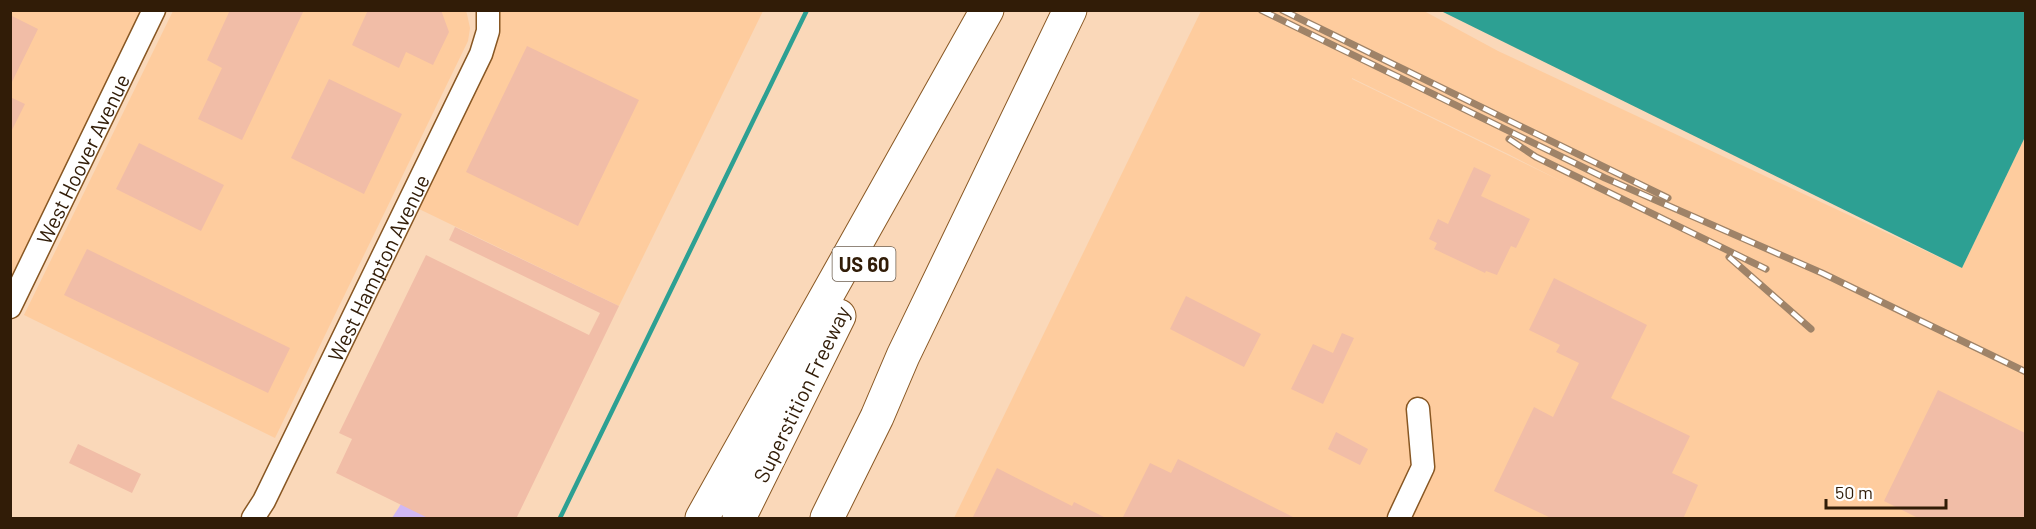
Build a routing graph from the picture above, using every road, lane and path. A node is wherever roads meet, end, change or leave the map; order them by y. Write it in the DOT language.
graph roads {
  1 [pos="153,10"];
  2 [pos="488,10"];
  3 [pos="988,10"];
  4 [pos="1070,10"];
  5 [pos="10,307"];
  6 [pos="1418,409"];
  7 [pos="877,417"];
  8 [pos="253,519"];
  9 [pos="702,519"];
  10 [pos="739,519"];
  11 [pos="827,519"];
  12 [pos="836,519"];
  13 [pos="1399,519"];
  1 -- 5 [label="street, West Hoover Avenue"];
  2 -- 8 [label="street, West Hampton Avenue"];
  3 -- 9 [label="highway"];
  3 -- 10 [label="highway, Superstition Freeway / US 60"];
  4 -- 7 [label="highway"];
  6 -- 13 [label="street"];
  7 -- 11 [label="highway"];
  7 -- 12 [label="highway"];
}
